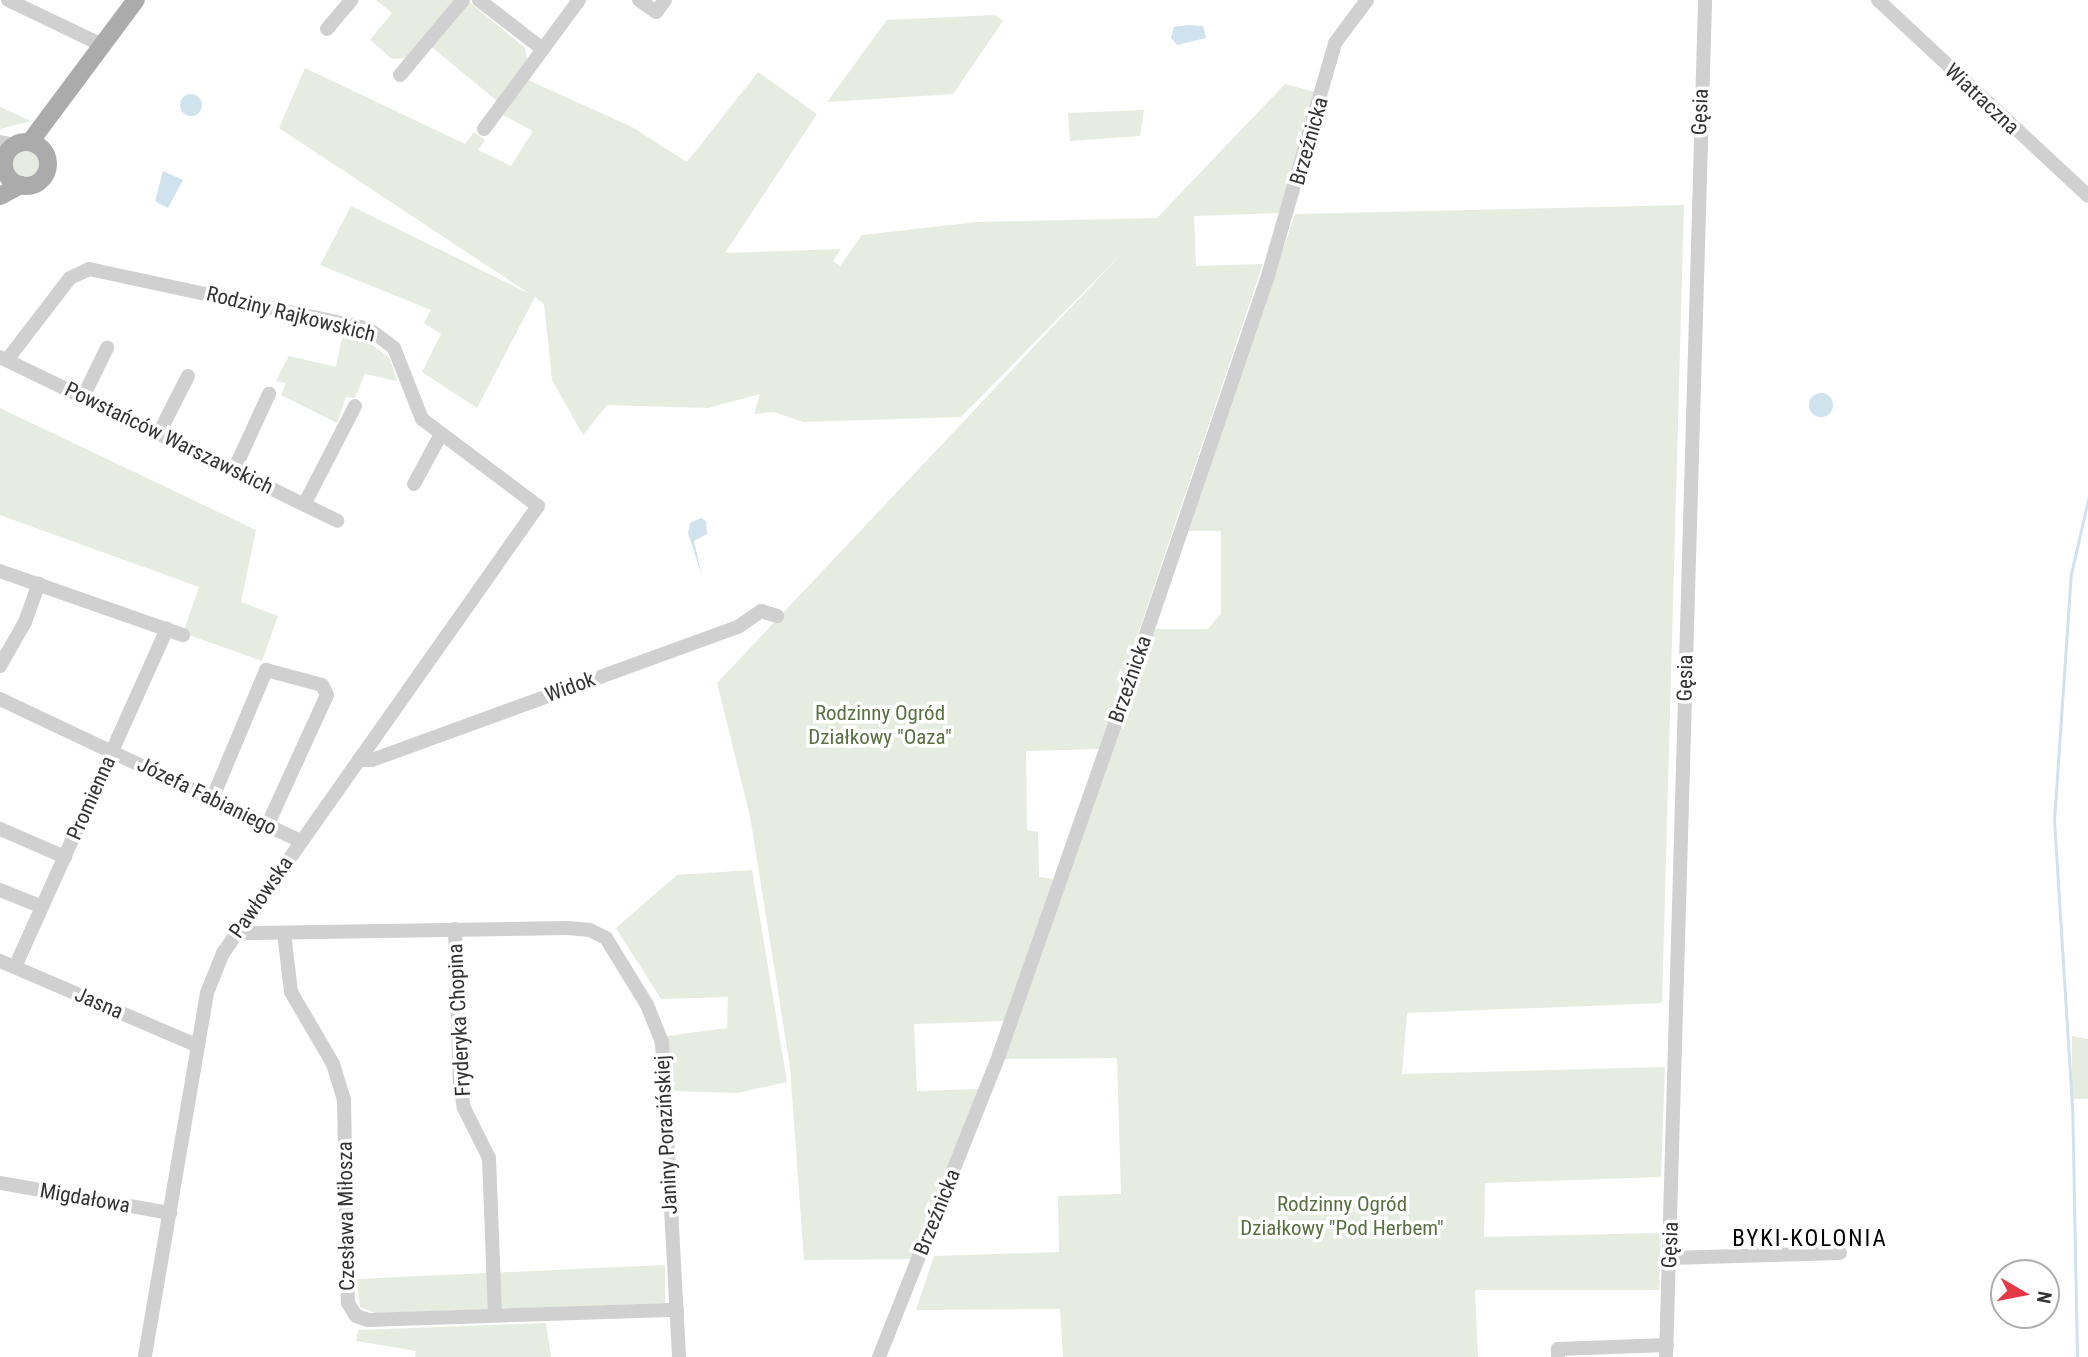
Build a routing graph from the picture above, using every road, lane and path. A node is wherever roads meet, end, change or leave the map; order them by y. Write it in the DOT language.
graph roads {
  1 [pos="8,0"];
  2 [pos="136,0"];
  3 [pos="351,0"];
  4 [pos="463,0"];
  5 [pos="480,0"];
  6 [pos="579,0"];
  7 [pos="639,0"];
  8 [pos="665,0"];
  9 [pos="1367,0"];
  10 [pos="1705,0"];
  11 [pos="1878,0"];
  12 [pos="327,29"];
  13 [pos="102,46"];
  14 [pos="540,47"];
  15 [pos="400,75"];
  16 [pos="484,129"];
  17 [pos="22,144"];
  18 [pos="3,168"];
  19 [pos="21,186"];
  20 [pos="0,196"];
  21 [pos="2088,196"];
  22 [pos="107,348"];
  23 [pos="3,358"];
  24 [pos="188,376"];
  25 [pos="269,394"];
  26 [pos="83,397"];
  27 [pos="355,406"];
  28 [pos="159,433"];
  29 [pos="441,434"];
  30 [pos="234,470"];
  31 [pos="414,484"];
  32 [pos="305,503"];
  33 [pos="538,506"];
  34 [pos="337,521"];
  35 [pos="0,571"];
  36 [pos="39,583"];
  37 [pos="778,616"];
  38 [pos="167,629"];
  39 [pos="183,635"];
  40 [pos="0,666"];
  41 [pos="0,699"];
  42 [pos="113,751"];
  43 [pos="359,760"];
  44 [pos="213,797"];
  45 [pos="268,824"];
  46 [pos="0,829"];
  47 [pos="299,841"];
  48 [pos="65,857"];
  49 [pos="0,890"];
  50 [pos="42,907"];
  51 [pos="237,929"];
  52 [pos="455,929"];
  53 [pos="284,933"];
  54 [pos="0,961"];
  55 [pos="15,967"];
  56 [pos="198,1046"];
  57 [pos="0,1182"];
  58 [pos="170,1213"];
  59 [pos="1840,1253"];
  60 [pos="1670,1258"];
  61 [pos="677,1310"];
  62 [pos="495,1315"];
  63 [pos="1667,1351"];
  64 [pos="145,1357"];
  65 [pos="678,1357"];
  66 [pos="879,1357"];
  67 [pos="1558,1357"];
  1 -- 13 [label="street"];
  2 -- 13 [label="main road"];
  3 -- 12 [label="street"];
  4 -- 15 [label="street"];
  5 -- 14 [label="street"];
  6 -- 14 [label="street"];
  7 -- 8 [label="street"];
  9 -- 66 [label="street, Brzeźnicka"];
  10 -- 60 [label="street, Gęsia"];
  11 -- 21 [label="street, Wiatraczna"];
  13 -- 17 [label="main road"];
  14 -- 16 [label="street"];
  17 -- 18 [label="main road"];
  17 -- 19 [label="main road"];
  18 -- 19 [label="main road"];
  19 -- 20 [label="main road"];
  22 -- 26 [label="street"];
  23 -- 26 [label="street, Powstańców Warszawskich"];
  23 -- 29 [label="street, Rodziny Rajkowskich"];
  24 -- 28 [label="street"];
  25 -- 30 [label="street"];
  26 -- 28 [label="street, Powstańców Warszawskich"];
  27 -- 32 [label="street"];
  28 -- 30 [label="street, Powstańców Warszawskich"];
  29 -- 31 [label="street"];
  29 -- 33 [label="street, Rodziny Rajkowskich"];
  30 -- 32 [label="street, Powstańców Warszawskich"];
  32 -- 34 [label="street, Powstańców Warszawskich"];
  33 -- 43 [label="street, Pawłowska"];
  35 -- 36 [label="street"];
  36 -- 38 [label="street"];
  36 -- 40 [label="street"];
  37 -- 43 [label="street, Widok"];
  38 -- 39 [label="street"];
  38 -- 42 [label="street, Promienna"];
  41 -- 42 [label="street, Józefa Fabianiego"];
  42 -- 44 [label="street, Józefa Fabianiego"];
  42 -- 48 [label="street, Promienna"];
  43 -- 47 [label="street, Pawłowska"];
  44 -- 45 [label="street, Józefa Fabianiego"];
  44 -- 45 [label="street"];
  45 -- 47 [label="street, Józefa Fabianiego"];
  46 -- 48 [label="street"];
  47 -- 51 [label="street, Pawłowska"];
  48 -- 50 [label="street, Promienna"];
  49 -- 50 [label="street"];
  50 -- 55 [label="street, Promienna"];
  51 -- 53 [label="street"];
  51 -- 56 [label="street, Pawłowska"];
  52 -- 53 [label="street"];
  52 -- 61 [label="street, Janiny Porazińskiej"];
  52 -- 62 [label="street, Fryderyka Chopina"];
  53 -- 62 [label="street, Czesława Miłosza"];
  54 -- 55 [label="street, Jasna"];
  55 -- 56 [label="street, Jasna"];
  56 -- 58 [label="street, Pawłowska"];
  57 -- 58 [label="street, Migdałowa"];
  58 -- 64 [label="street, Pawłowska"];
  59 -- 60 [label="street"];
  60 -- 63 [label="street, Gęsia"];
  61 -- 62 [label="street, Czesława Miłosza"];
  61 -- 65 [label="street, Janiny Porazińskiej"];
  63 -- 67 [label="street"];
}
